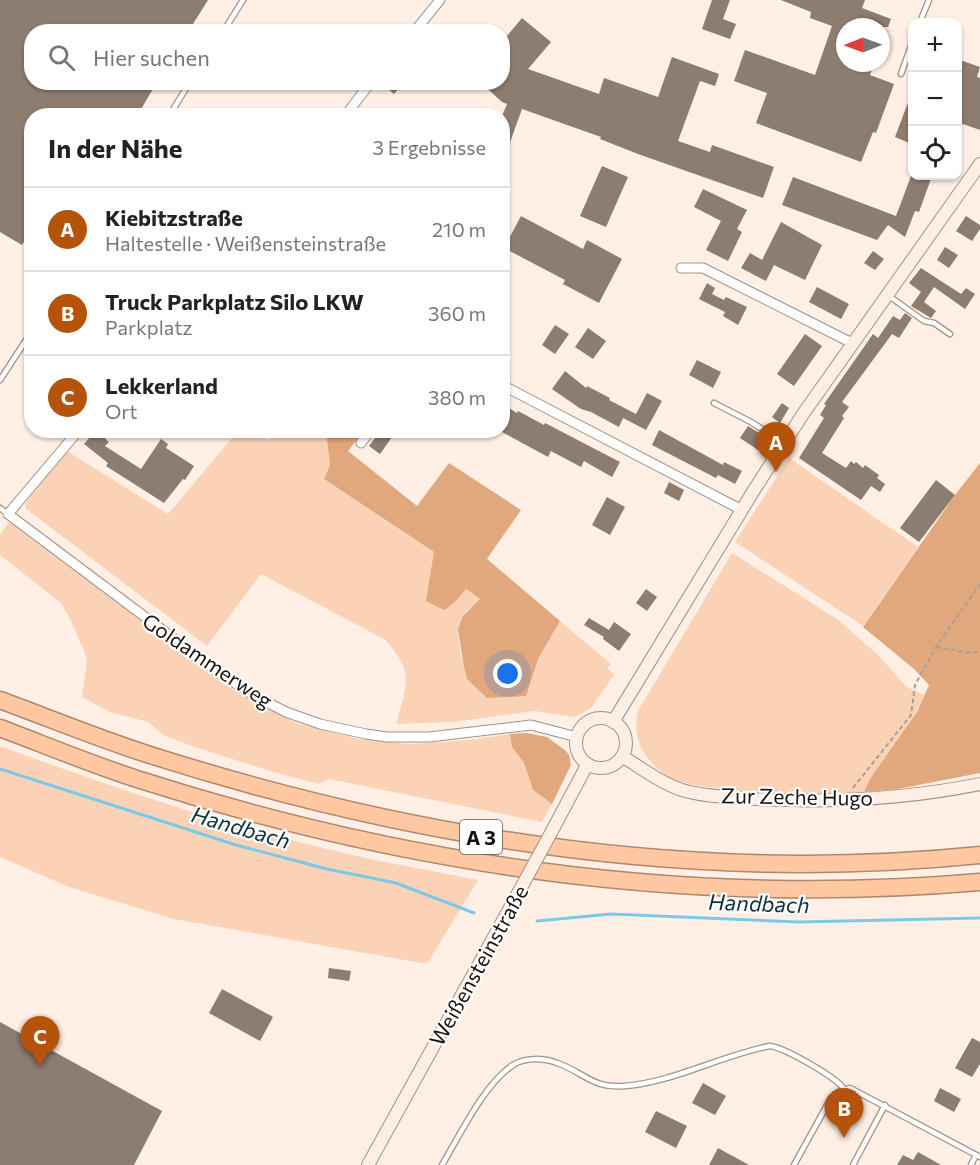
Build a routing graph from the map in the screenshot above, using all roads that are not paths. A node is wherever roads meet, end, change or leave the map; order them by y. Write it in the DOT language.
graph roads {
  1 [pos="243,0"];
  2 [pos="440,0"];
  3 [pos="929,0"];
  4 [pos="922,18"];
  5 [pos="228,24"];
  6 [pos="420,24"];
  7 [pos="908,54"];
  8 [pos="901,74"];
  9 [pos="185,90"];
  10 [pos="365,90"];
  11 [pos="174,108"];
  12 [pos="351,108"];
  13 [pos="980,164"];
  14 [pos="681,268"];
  15 [pos="887,295"];
  16 [pos="950,334"];
  17 [pos="24,343"];
  18 [pos="852,343"];
  19 [pos="0,380"];
  20 [pos="510,389"];
  21 [pos="714,403"];
  22 [pos="72,438"];
  23 [pos="365,438"];
  24 [pos="361,443"];
  25 [pos="784,443"];
  26 [pos="742,510"];
  27 [pos="4,511"];
  28 [pos="0,700"];
  29 [pos="613,722"];
  30 [pos="0,728"];
  31 [pos="576,737"];
  32 [pos="622,756"];
  33 [pos="587,765"];
  34 [pos="980,784"];
  35 [pos="980,855"];
  36 [pos="980,882"];
  37 [pos="844,1089"];
  38 [pos="885,1105"];
  39 [pos="978,1156"];
  40 [pos="368,1165"];
  41 [pos="442,1165"];
  42 [pos="794,1165"];
  43 [pos="853,1165"];
  44 [pos="971,1165"];
  1 -- 5 [label="lane"];
  2 -- 6 [label="street"];
  3 -- 4 [label="lane"];
  7 -- 8 [label="lane"];
  9 -- 11 [label="lane"];
  10 -- 12 [label="street"];
  13 -- 15 [label="street"];
  14 -- 18 [label="street"];
  15 -- 16 [label="lane"];
  15 -- 18 [label="street"];
  17 -- 19 [label="lane"];
  18 -- 25 [label="street"];
  20 -- 26 [label="street"];
  21 -- 25 [label="lane"];
  22 -- 27 [label="street"];
  23 -- 24 [label="street"];
  25 -- 26 [label="street"];
  26 -- 29 [label="street"];
  27 -- 31 [label="street, Goldammerweg"];
  28 -- 35 [label="highway, A 3"];
  29 -- 31 [label="street"];
  29 -- 32 [label="street"];
  30 -- 36 [label="highway, A 3"];
  31 -- 33 [label="street"];
  32 -- 33 [label="street"];
  32 -- 34 [label="street, Zur Zeche Hugo"];
  33 -- 40 [label="street, Weißensteinstraße, bridge"];
  37 -- 38 [label="lane"];
  37 -- 41 [label="lane"];
  37 -- 42 [label="lane"];
  38 -- 39 [label="lane"];
  38 -- 43 [label="lane"];
  39 -- 44 [label="lane"];
}
